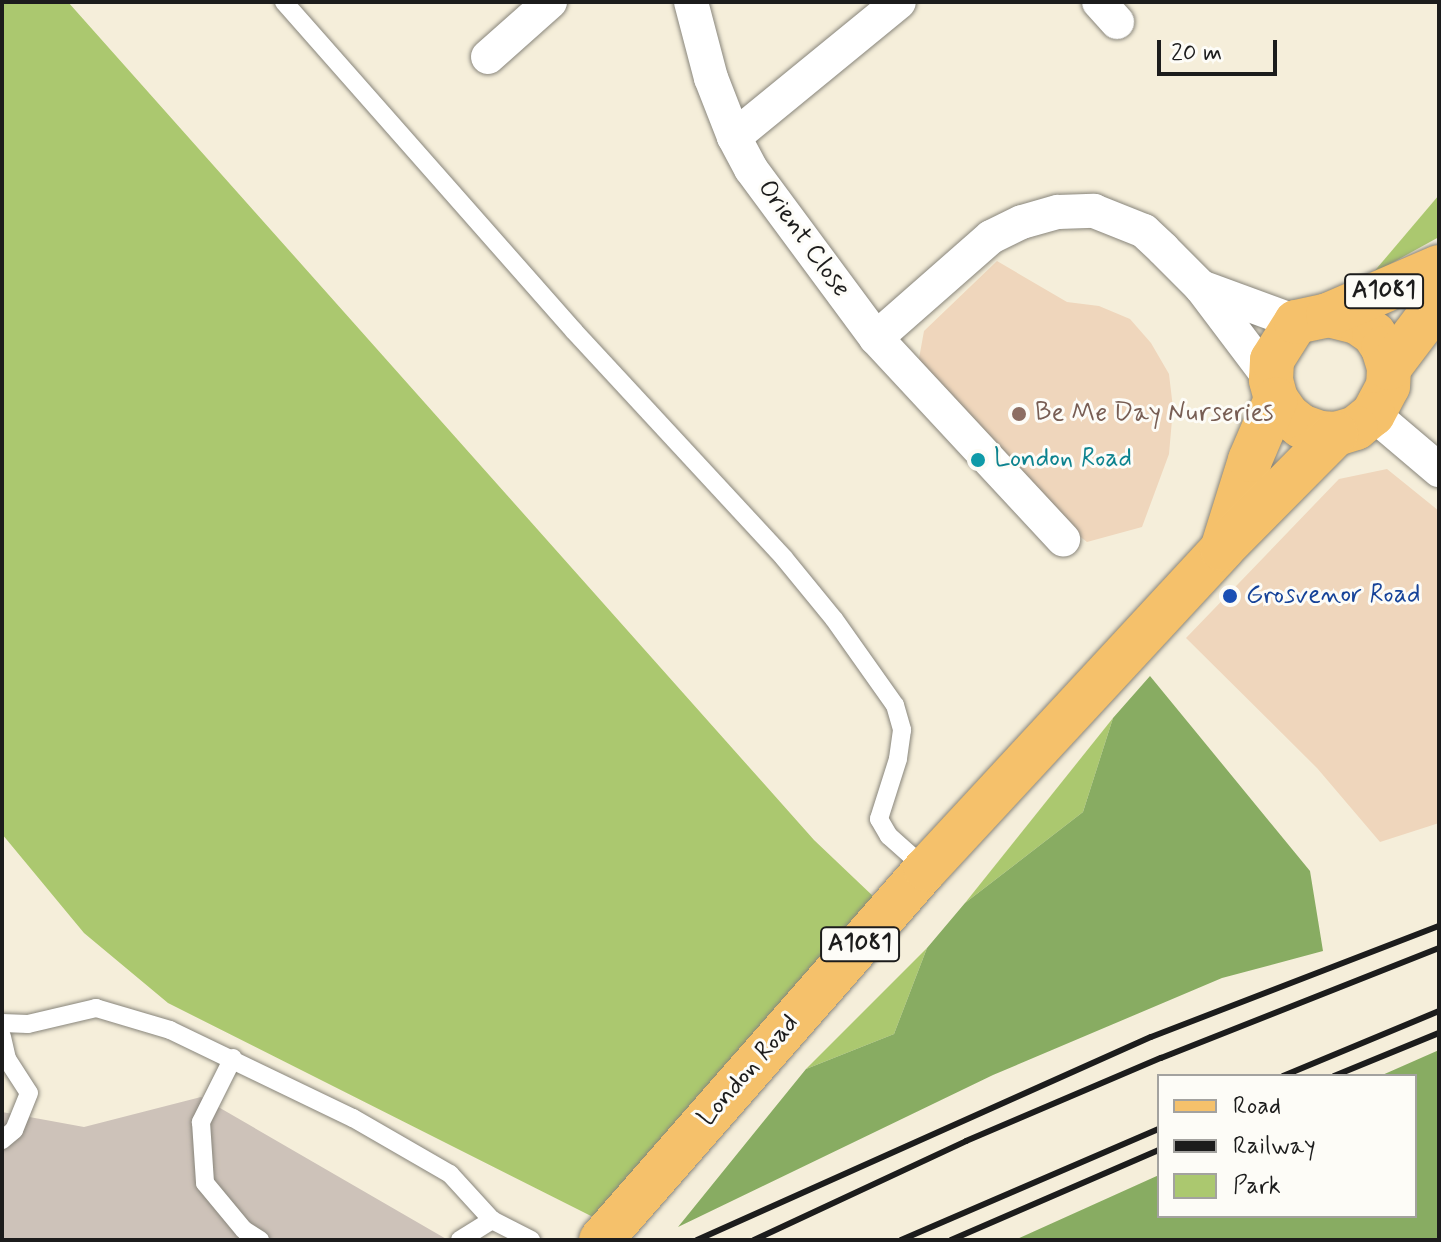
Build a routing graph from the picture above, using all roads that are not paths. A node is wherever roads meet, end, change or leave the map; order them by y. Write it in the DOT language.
graph roads {
  1 [pos="284,2"];
  2 [pos="691,2"];
  3 [pos="899,2"];
  4 [pos="529,8"];
  5 [pos="488,57"];
  6 [pos="734,137"];
  7 [pos="1439,267"];
  8 [pos="1201,287"];
  9 [pos="1439,302"];
  10 [pos="1312,318"];
  11 [pos="876,338"];
  12 [pos="1389,368"];
  13 [pos="1273,390"];
  14 [pos="1355,424"];
  15 [pos="1439,470"];
  16 [pos="1063,539"];
  17 [pos="1222,549"];
  18 [pos="926,869"];
  19 [pos="2,1023"];
  20 [pos="2,1037"];
  21 [pos="233,1058"];
  22 [pos="2,1140"];
  23 [pos="492,1220"];
  24 [pos="260,1240"];
  25 [pos="460,1240"];
  26 [pos="531,1240"];
  27 [pos="601,1240"];
  1 -- 18 [label="lane"];
  2 -- 6 [label="street, Orient Close"];
  3 -- 6 [label="street"];
  4 -- 5 [label="street"];
  6 -- 11 [label="street, Orient Close"];
  7 -- 10 [label="main road, A1081"];
  8 -- 10 [label="street"];
  8 -- 11 [label="street"];
  8 -- 13 [label="street"];
  9 -- 12 [label="main road, London Road / A1081"];
  10 -- 12 [label="main road, A1081"];
  10 -- 13 [label="main road, London Road / A1081"];
  11 -- 16 [label="street, Orient Close"];
  12 -- 14 [label="main road, London Road / A1081"];
  13 -- 14 [label="main road"];
  13 -- 17 [label="main road, London Road / A1081"];
  14 -- 15 [label="street"];
  14 -- 17 [label="main road, London Road / A1081"];
  17 -- 18 [label="main road, London Road / A1081"];
  18 -- 27 [label="main road, London Road / A1081"];
  19 -- 21 [label="lane"];
  20 -- 22 [label="lane"];
  21 -- 23 [label="lane"];
  21 -- 24 [label="lane"];
  23 -- 25 [label="lane"];
  23 -- 26 [label="lane"];
}
